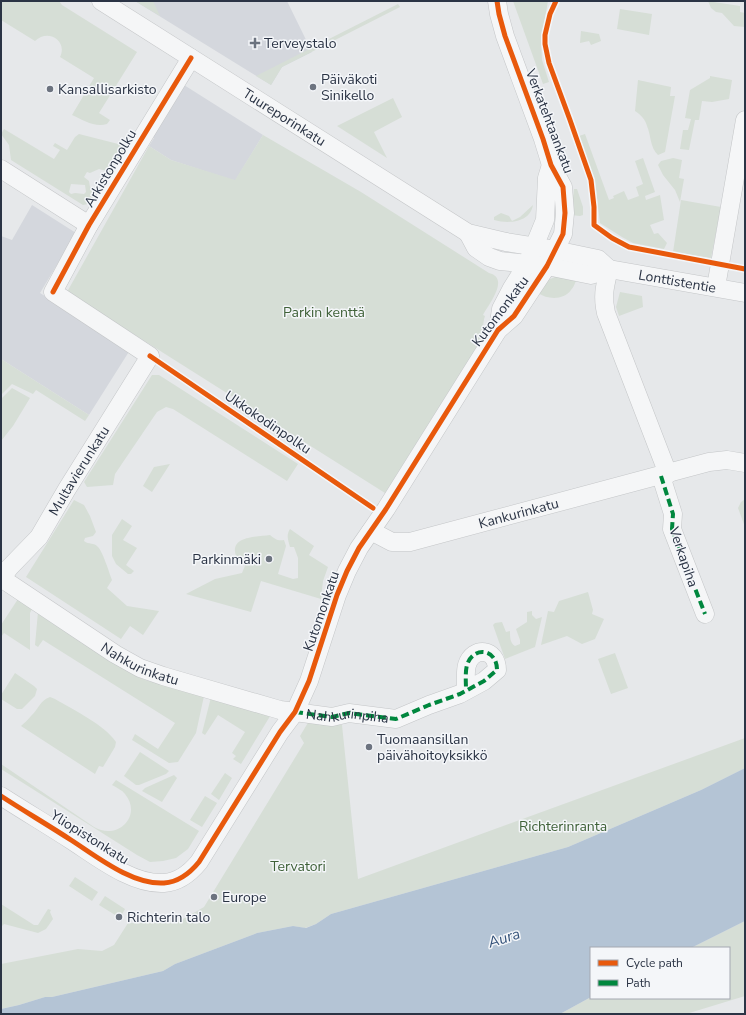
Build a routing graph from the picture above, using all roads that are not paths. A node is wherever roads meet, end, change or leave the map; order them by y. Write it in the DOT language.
graph roads {
  1 [pos="101,1"];
  2 [pos="497,1"];
  3 [pos="191,58"];
  4 [pos="745,120"];
  5 [pos="551,165"];
  6 [pos="1,169"];
  7 [pos="89,225"];
  8 [pos="468,233"];
  9 [pos="534,246"];
  10 [pos="555,250"];
  11 [pos="527,264"];
  12 [pos="547,266"];
  13 [pos="609,270"];
  14 [pos="716,288"];
  15 [pos="745,293"];
  16 [pos="498,330"];
  17 [pos="150,356"];
  18 [pos="745,463"];
  19 [pos="664,475"];
  20 [pos="371,531"];
  21 [pos="1,579"];
  22 [pos="705,614"];
  23 [pos="466,690"];
  24 [pos="295,712"];
  25 [pos="1,796"];
  26 [pos="172,882"];
  1 -- 3 [label="street, Tuureporinkatu"];
  2 -- 5 [label="street, Verkatehtaankatu"];
  3 -- 7 [label="street, Arkistonpolku"];
  3 -- 8 [label="street, Tuureporinkatu"];
  4 -- 14 [label="street"];
  5 -- 9 [label="street, Verkatehtaankatu"];
  5 -- 10 [label="street, Verkatehtaankatu"];
  6 -- 7 [label="street"];
  7 -- 17 [label="street, Arkistonpolku"];
  8 -- 9 [label="street, Tuureporinkatu"];
  8 -- 11 [label="street, Tuureporinkatu"];
  9 -- 10 [label="street, Tuureporinkatu"];
  9 -- 11 [label="street, Verkatehtaankatu"];
  10 -- 12 [label="street, Verkatehtaankatu"];
  10 -- 13 [label="street, Lonttistentie"];
  11 -- 12 [label="street, Tuureporinkatu"];
  11 -- 16 [label="street, Kutomonkatu"];
  12 -- 13 [label="street, Lonttistentie"];
  12 -- 16 [label="street, Kutomonkatu"];
  13 -- 14 [label="street, Lonttistentie"];
  13 -- 19 [label="street"];
  14 -- 15 [label="street, Lonttistentie"];
  16 -- 20 [label="street, Kutomonkatu"];
  17 -- 21 [label="street, Multavierunkatu"];
  18 -- 19 [label="street, Kankurinkatu"];
  19 -- 20 [label="street, Kankurinkatu"];
  19 -- 22 [label="street, Verkapiha"];
  20 -- 24 [label="street, Kutomonkatu"];
  21 -- 24 [label="street, Nahkurinkatu"];
  23 -- 24 [label="street, Nahkurinpiha"];
  24 -- 26 [label="street, Kutomonkatu"];
  25 -- 26 [label="street, Yliopistonkatu"];
}
